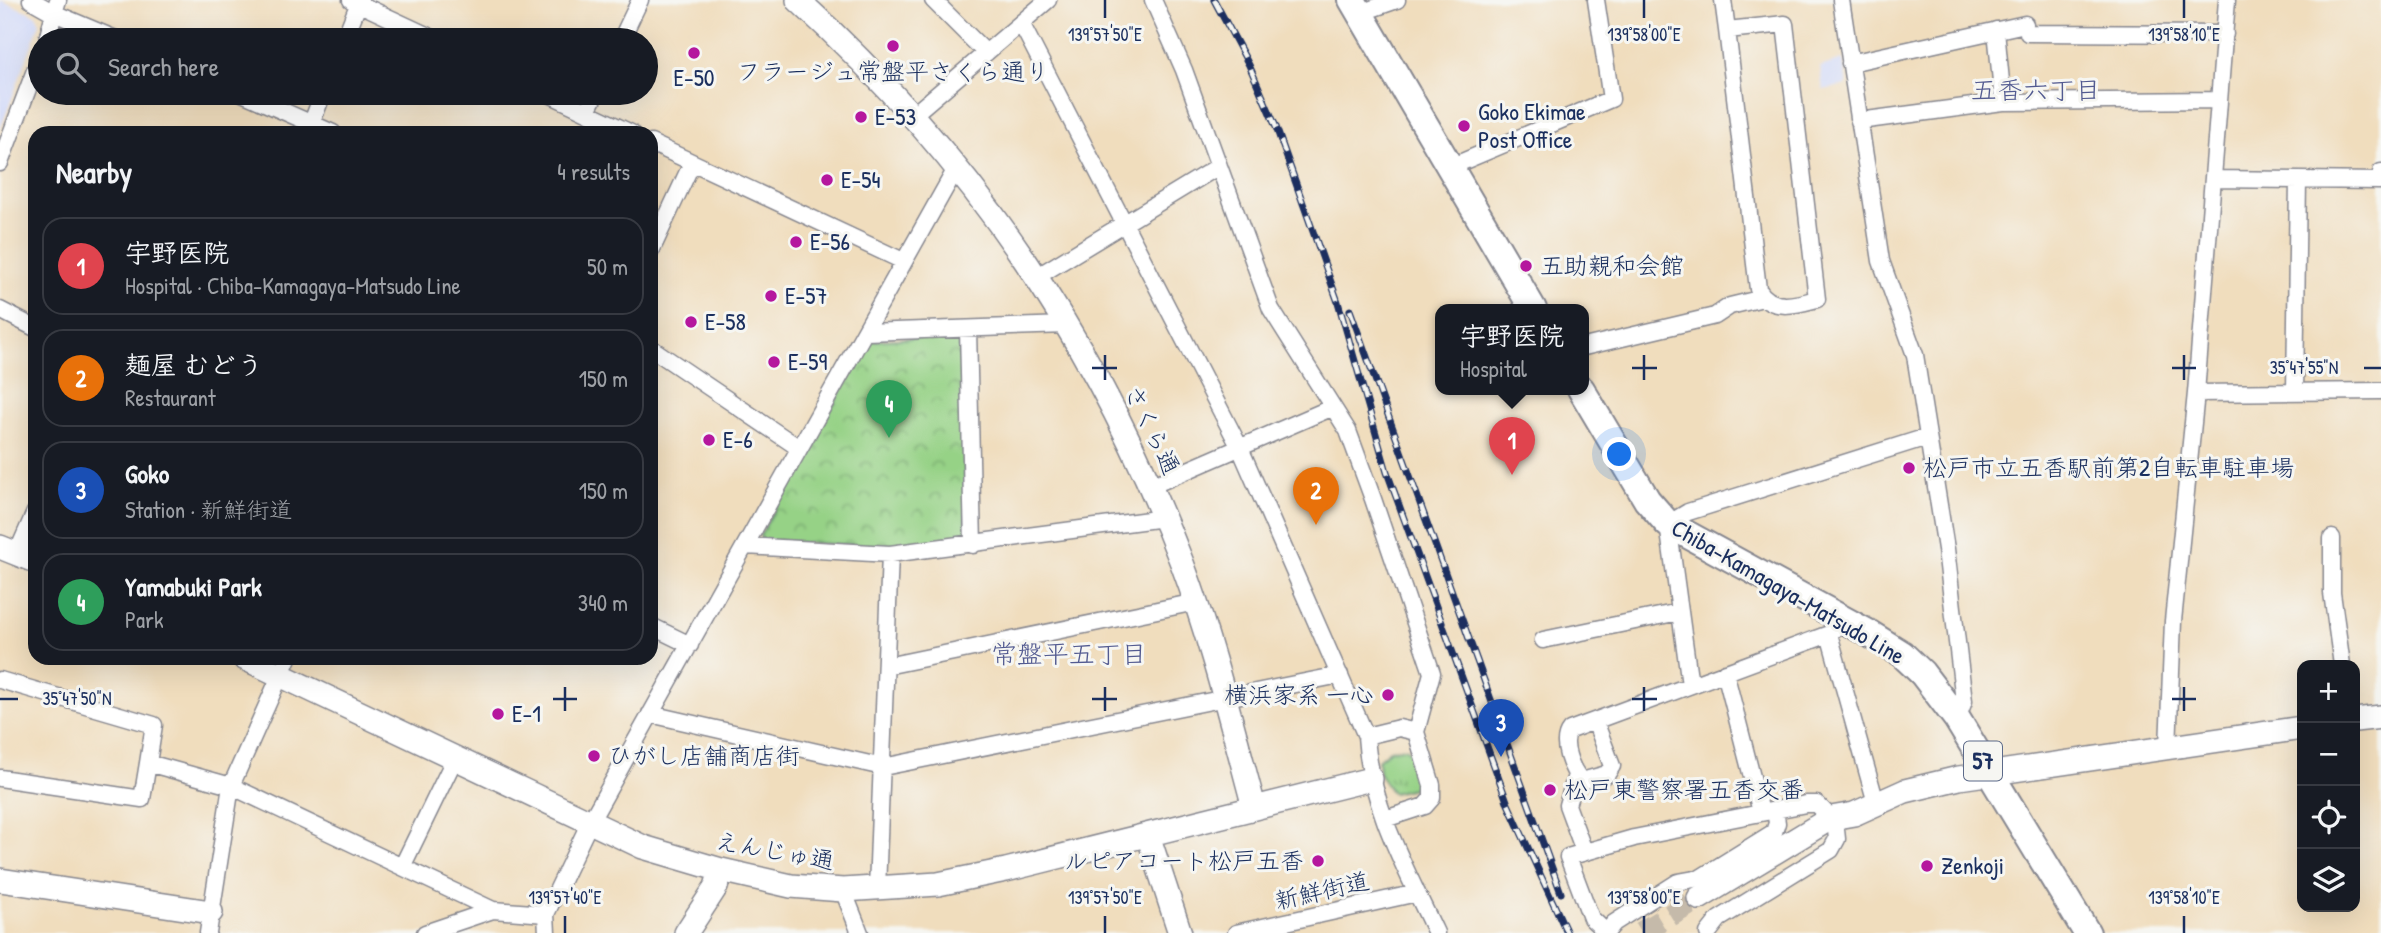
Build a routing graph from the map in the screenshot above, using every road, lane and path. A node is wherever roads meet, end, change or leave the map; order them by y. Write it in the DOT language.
graph roads {
  1 [pos="31,0"];
  2 [pos="640,0"];
  3 [pos="798,0"];
  4 [pos="933,0"];
  5 [pos="1048,0"];
  6 [pos="1153,0"];
  7 [pos="1397,0"];
  8 [pos="1596,0"];
  9 [pos="1723,0"];
  10 [pos="1841,0"];
  11 [pos="2227,0"];
  12 [pos="357,1"];
  13 [pos="1356,6"];
  14 [pos="56,7"];
  15 [pos="1021,23"];
  16 [pos="50,28"];
  17 [pos="95,28"];
  18 [pos="348,28"];
  19 [pos="412,28"];
  20 [pos="627,28"];
  21 [pos="1727,30"];
  22 [pos="1996,30"];
  23 [pos="2225,34"];
  24 [pos="986,53"];
  25 [pos="1850,63"];
  26 [pos="28,89"];
  27 [pos="2219,100"];
  28 [pos="2003,102"];
  29 [pos="269,105"];
  30 [pos="323,105"];
  31 [pos="574,105"];
  32 [pos="590,105"];
  33 [pos="587,111"];
  34 [pos="914,115"];
  35 [pos="1859,121"];
  36 [pos="315,126"];
  37 [pos="322,126"];
  38 [pos="617,126"];
  39 [pos="658,146"];
  40 [pos="0,163"];
  41 [pos="692,163"];
  42 [pos="1219,166"];
  43 [pos="957,167"];
  44 [pos="1450,167"];
  45 [pos="2381,172"];
  46 [pos="2213,179"];
  47 [pos="2298,180"];
  48 [pos="1125,222"];
  49 [pos="658,236"];
  50 [pos="903,261"];
  51 [pos="1038,276"];
  52 [pos="1763,298"];
  53 [pos="1530,304"];
  54 [pos="0,310"];
  55 [pos="28,324"];
  56 [pos="1067,325"];
  57 [pos="968,329"];
  58 [pos="866,332"];
  59 [pos="1589,346"];
  60 [pos="658,353"];
  61 [pos="2295,391"];
  62 [pos="2381,391"];
  63 [pos="2196,393"];
  64 [pos="1585,395"];
  65 [pos="1331,408"];
  66 [pos="1927,437"];
  67 [pos="799,448"];
  68 [pos="1240,448"];
  69 [pos="1151,486"];
  70 [pos="1164,518"];
  71 [pos="1668,524"];
  72 [pos="28,529"];
  73 [pos="2332,538"];
  74 [pos="973,545"];
  75 [pos="745,547"];
  76 [pos="18,554"];
  77 [pos="890,554"];
  78 [pos="1196,603"];
  79 [pos="1679,612"];
  80 [pos="1837,627"];
  81 [pos="658,629"];
  82 [pos="1543,640"];
  83 [pos="690,645"];
  84 [pos="2341,660"];
  85 [pos="284,666"];
  86 [pos="886,666"];
  87 [pos="1725,672"];
  88 [pos="1340,675"];
  89 [pos="0,680"];
  90 [pos="1690,685"];
  91 [pos="1225,697"];
  92 [pos="650,714"];
  93 [pos="2381,717"];
  94 [pos="1957,719"];
  95 [pos="2360,719"];
  96 [pos="1595,720"];
  97 [pos="2297,729"];
  98 [pos="1416,732"];
  99 [pos="1366,736"];
  100 [pos="2168,748"];
  101 [pos="455,758"];
  102 [pos="148,764"];
  103 [pos="883,766"];
  104 [pos="1992,773"];
  105 [pos="1576,775"];
  106 [pos="0,778"];
  107 [pos="1371,779"];
  108 [pos="231,786"];
  109 [pos="1876,803"];
  110 [pos="1254,807"];
  111 [pos="1768,811"];
  112 [pos="1385,819"];
  113 [pos="589,824"];
  114 [pos="1828,827"];
  115 [pos="1148,835"];
  116 [pos="1584,851"];
  117 [pos="402,867"];
  118 [pos="721,870"];
  119 [pos="0,880"];
  120 [pos="877,889"];
  121 [pos="843,890"];
  122 [pos="1417,893"];
  123 [pos="1702,902"];
  124 [pos="494,910"];
  125 [pos="546,914"];
  126 [pos="209,922"];
  127 [pos="1606,932"];
  128 [pos="425,933"];
  129 [pos="547,933"];
  130 [pos="686,933"];
  131 [pos="860,933"];
  132 [pos="1180,933"];
  133 [pos="1236,933"];
  134 [pos="1436,933"];
  135 [pos="1708,933"];
  136 [pos="2087,933"];
  1 -- 14 [label="street"];
  2 -- 20 [label="street"];
  3 -- 34 [label="street, さくら通"];
  4 -- 24 [label="street"];
  5 -- 15 [label="street"];
  6 -- 42 [label="street"];
  7 -- 13 [label="street"];
  8 -- 44 [label="street"];
  9 -- 21 [label="street"];
  10 -- 25 [label="street"];
  11 -- 23 [label="street"];
  12 -- 18 [label="street"];
  12 -- 19 [label="street"];
  13 -- 44 [label="main road"];
  14 -- 16 [label="street"];
  14 -- 17 [label="street"];
  15 -- 24 [label="street"];
  15 -- 48 [label="street"];
  21 -- 52 [label="street"];
  21 -- 52 [label="street"];
  22 -- 23 [label="street"];
  22 -- 25 [label="street"];
  22 -- 28 [label="street"];
  23 -- 27 [label="street"];
  24 -- 34 [label="street"];
  25 -- 35 [label="street"];
  26 -- 40 [label="street"];
  27 -- 28 [label="street"];
  27 -- 46 [label="street"];
  28 -- 35 [label="street"];
  29 -- 36 [label="street"];
  30 -- 37 [label="street"];
  31 -- 33 [label="street"];
  32 -- 33 [label="street"];
  33 -- 38 [label="street"];
  34 -- 43 [label="street, さくら通"];
  35 -- 66 [label="street"];
  39 -- 41 [label="street"];
  41 -- 49 [label="street"];
  41 -- 50 [label="street"];
  42 -- 48 [label="street"];
  42 -- 65 [label="street"];
  43 -- 50 [label="street"];
  43 -- 51 [label="street, さくら通"];
  44 -- 53 [label="main road"];
  45 -- 47 [label="street"];
  46 -- 47 [label="street"];
  46 -- 63 [label="street"];
  47 -- 61 [label="street"];
  48 -- 51 [label="street"];
  48 -- 68 [label="street"];
  50 -- 58 [label="street"];
  51 -- 56 [label="street, さくら通"];
  52 -- 59 [label="street"];
  54 -- 55 [label="street"];
  56 -- 57 [label="street"];
  56 -- 69 [label="street, さくら通"];
  57 -- 58 [label="street"];
  57 -- 74 [label="street"];
  58 -- 67 [label="street"];
  60 -- 67 [label="street"];
  61 -- 62 [label="street"];
  61 -- 63 [label="street"];
  63 -- 100 [label="street"];
  64 -- 71 [label="main road, Chiba-Kamagaya-Matsudo Line / 57"];
  65 -- 68 [label="street"];
  65 -- 98 [label="street"];
  66 -- 71 [label="street"];
  66 -- 94 [label="street"];
  67 -- 75 [label="street"];
  68 -- 69 [label="street"];
  68 -- 88 [label="street"];
  69 -- 70 [label="street, さくら通"];
  70 -- 74 [label="street"];
  70 -- 78 [label="street, さくら通"];
  71 -- 79 [label="street"];
  71 -- 80 [label="main road, Chiba-Kamagaya-Matsudo Line / 57"];
  72 -- 76 [label="street"];
  73 -- 84 [label="street"];
  74 -- 77 [label="street"];
  75 -- 77 [label="street"];
  75 -- 83 [label="street"];
  77 -- 86 [label="street"];
  78 -- 86 [label="street"];
  78 -- 91 [label="street, さくら通"];
  79 -- 82 [label="street"];
  79 -- 90 [label="street"];
  80 -- 87 [label="street"];
  80 -- 94 [label="main road, Chiba-Kamagaya-Matsudo Line / 57"];
  80 -- 109 [label="street"];
  81 -- 83 [label="street"];
  83 -- 92 [label="street"];
  85 -- 101 [label="street, えんじゅ通"];
  85 -- 108 [label="street"];
  86 -- 103 [label="street"];
  87 -- 90 [label="street"];
  87 -- 111 [label="street"];
  88 -- 91 [label="street"];
  88 -- 99 [label="street"];
  89 -- 102 [label="street"];
  90 -- 96 [label="street"];
  91 -- 103 [label="street"];
  91 -- 110 [label="street, さくら通"];
  92 -- 103 [label="street"];
  92 -- 113 [label="street"];
  93 -- 95 [label="street"];
  94 -- 104 [label="main road, Chiba-Kamagaya-Matsudo Line / 57"];
  96 -- 105 [label="street"];
  96 -- 105 [label="street"];
  97 -- 100 [label="street"];
  98 -- 99 [label="street"];
  98 -- 112 [label="street"];
  99 -- 107 [label="street"];
  100 -- 104 [label="street"];
  101 -- 113 [label="street, えんじゅ通"];
  101 -- 117 [label="street"];
  102 -- 106 [label="street"];
  102 -- 108 [label="street"];
  103 -- 120 [label="street"];
  104 -- 109 [label="street"];
  104 -- 136 [label="main road, Chiba-Kamagaya-Matsudo Line / 57"];
  105 -- 116 [label="street"];
  107 -- 110 [label="street, えんじゅ通"];
  107 -- 112 [label="street"];
  108 -- 117 [label="street"];
  108 -- 126 [label="street"];
  109 -- 114 [label="street"];
  110 -- 115 [label="street, えんじゅ通"];
  111 -- 114 [label="street"];
  111 -- 116 [label="street"];
  111 -- 127 [label="street"];
  112 -- 122 [label="street"];
  113 -- 118 [label="street, えんじゅ通"];
  113 -- 125 [label="street"];
  114 -- 123 [label="street"];
  114 -- 135 [label="street"];
  115 -- 120 [label="street, えんじゅ通"];
  115 -- 132 [label="street"];
  116 -- 127 [label="street"];
  117 -- 124 [label="street"];
  118 -- 121 [label="street, えんじゅ通"];
  118 -- 130 [label="street"];
  119 -- 126 [label="street"];
  120 -- 121 [label="street, えんじゅ通"];
  121 -- 131 [label="street"];
  122 -- 133 [label="street, 新鮮街道"];
  122 -- 134 [label="street"];
  124 -- 125 [label="street"];
  124 -- 128 [label="street"];
  125 -- 129 [label="street"];
}
